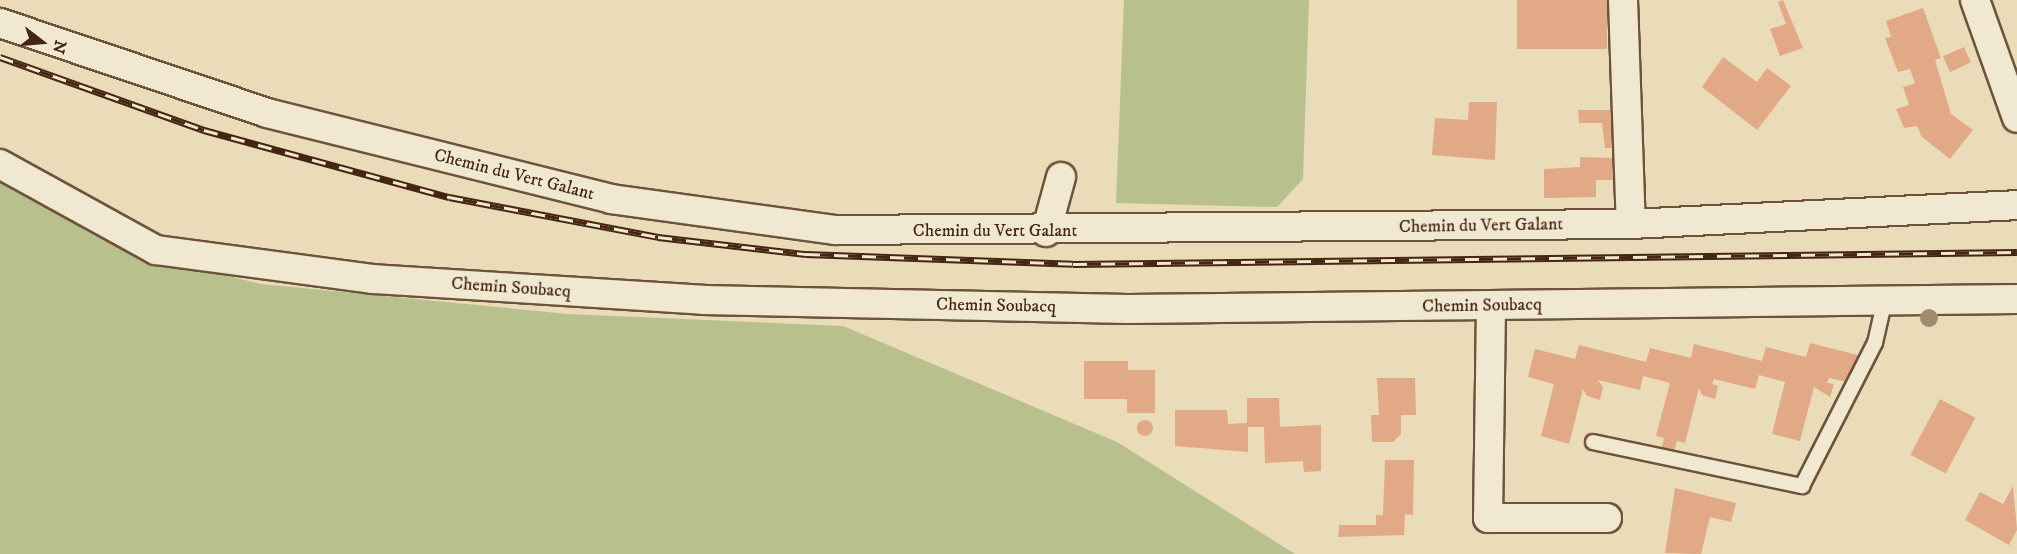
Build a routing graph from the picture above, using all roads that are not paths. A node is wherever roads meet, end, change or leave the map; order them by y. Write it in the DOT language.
graph roads {
  1 [pos="1623,0"];
  2 [pos="1975,0"];
  3 [pos="0,23"];
  4 [pos="2017,118"];
  5 [pos="0,164"];
  6 [pos="1062,177"];
  7 [pos="2017,206"];
  8 [pos="1631,224"];
  9 [pos="1046,232"];
  10 [pos="1885,299"];
  11 [pos="2017,299"];
  12 [pos="1491,306"];
  13 [pos="1593,442"];
  14 [pos="1607,518"];
  1 -- 8 [label="street"];
  2 -- 4 [label="street"];
  3 -- 9 [label="street, Chemin du Vert Galant"];
  5 -- 12 [label="street, Chemin Soubacq"];
  6 -- 9 [label="street"];
  7 -- 8 [label="street, Chemin du Vert Galant"];
  8 -- 9 [label="street, Chemin du Vert Galant"];
  10 -- 11 [label="street, Chemin Soubacq"];
  10 -- 12 [label="street, Chemin Soubacq"];
  10 -- 13 [label="lane"];
  12 -- 14 [label="street"];
}
